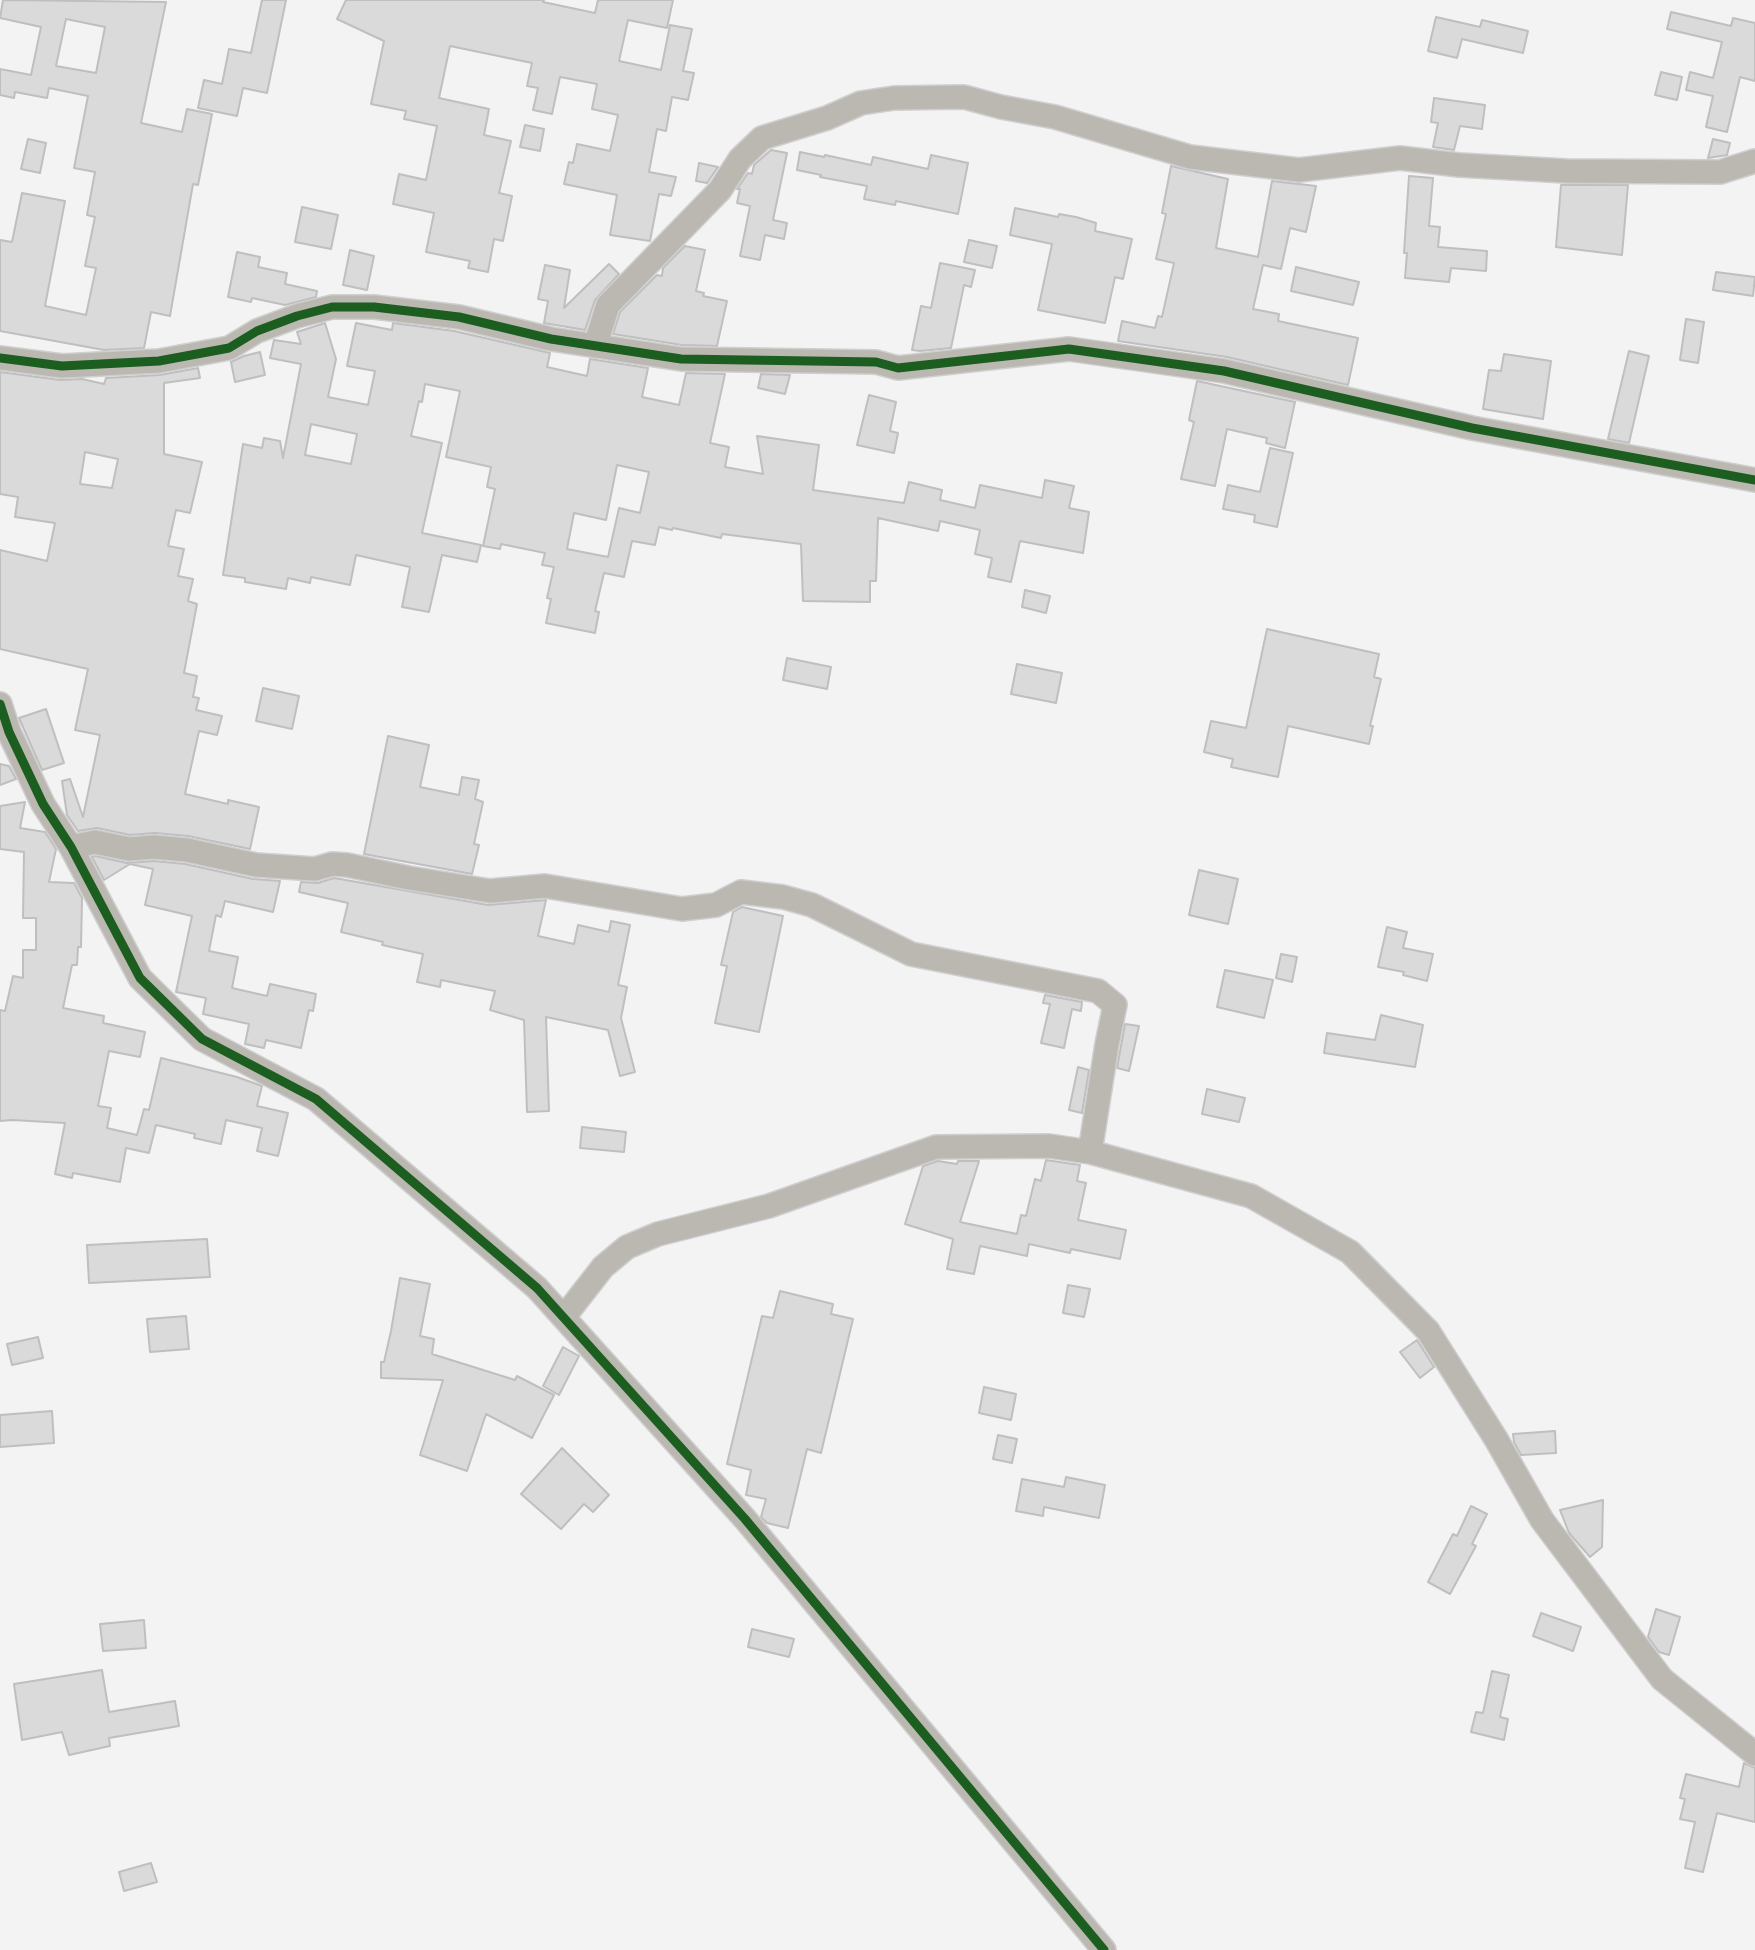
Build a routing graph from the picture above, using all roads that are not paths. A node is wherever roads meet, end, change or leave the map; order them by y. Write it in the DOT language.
graph roads {
  1 [pos="1755,161"];
  2 [pos="595,346"];
  3 [pos="0,358"];
  4 [pos="1755,480"];
  5 [pos="0,704"];
  6 [pos="71,847"];
  7 [pos="1090,1152"];
  8 [pos="564,1317"];
  9 [pos="1755,1754"];
  10 [pos="1104,1950"];
  1 -- 2 [label="street"];
  2 -- 3 [label="street"];
  2 -- 4 [label="street"];
  5 -- 6 [label="street"];
  6 -- 7 [label="street"];
  6 -- 8 [label="street"];
  7 -- 8 [label="street"];
  7 -- 9 [label="street"];
  8 -- 10 [label="street"];
}
